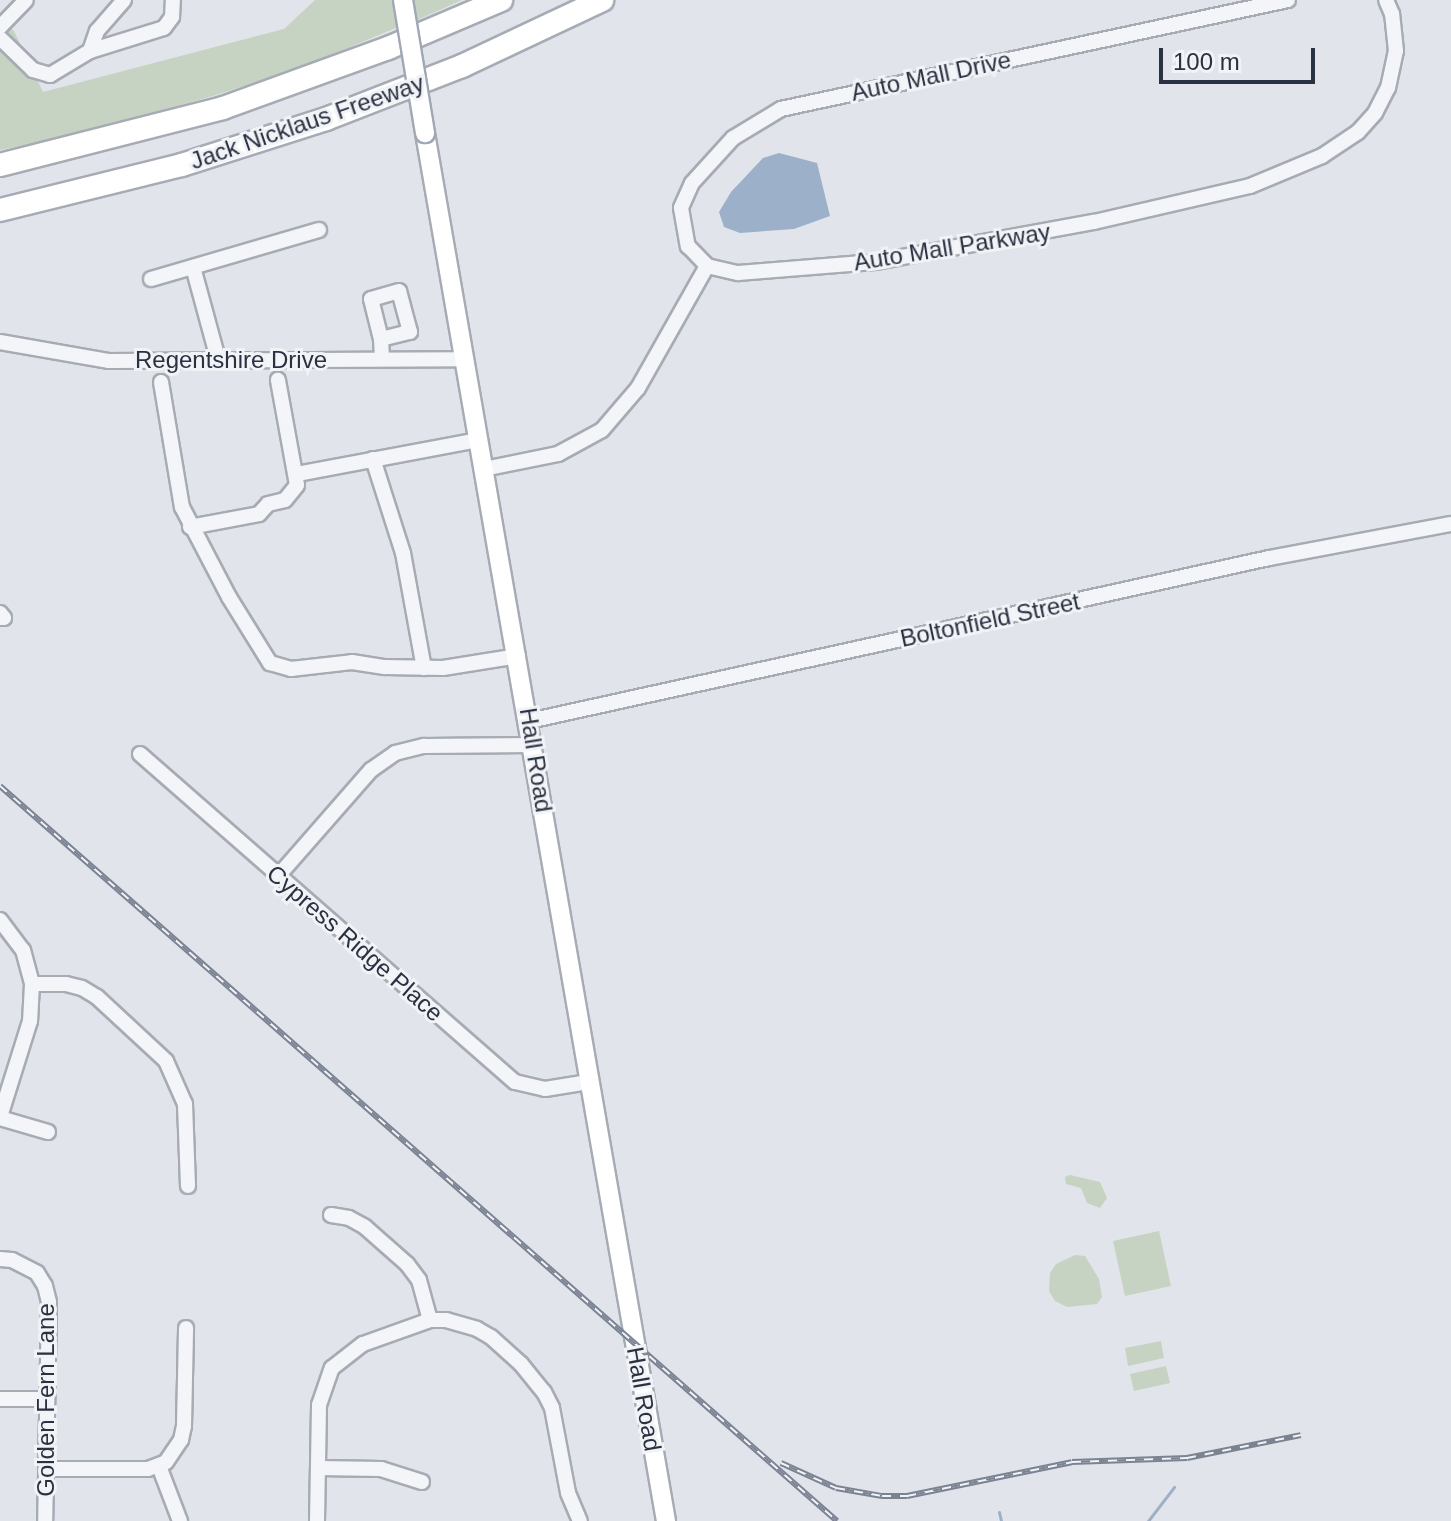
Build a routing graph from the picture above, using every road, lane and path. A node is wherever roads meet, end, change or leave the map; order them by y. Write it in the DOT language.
graph roads {
  1 [pos="26,0"];
  2 [pos="124,0"];
  3 [pos="173,0"];
  4 [pos="403,0"];
  5 [pos="501,0"];
  6 [pos="602,0"];
  7 [pos="1288,0"];
  8 [pos="1386,0"];
  9 [pos="0,27"];
  10 [pos="0,38"];
  11 [pos="90,51"];
  12 [pos="0,165"];
  13 [pos="0,210"];
  14 [pos="319,230"];
  15 [pos="707,266"];
  16 [pos="193,267"];
  17 [pos="151,279"];
  18 [pos="381,339"];
  19 [pos="0,342"];
  20 [pos="218,359"];
  21 [pos="382,359"];
  22 [pos="465,359"];
  23 [pos="278,380"];
  24 [pos="161,382"];
  25 [pos="479,440"];
  26 [pos="373,459"];
  27 [pos="484,469"];
  28 [pos="297,474"];
  29 [pos="1451,524"];
  30 [pos="190,527"];
  31 [pos="518,656"];
  32 [pos="424,668"];
  33 [pos="529,721"];
  34 [pos="533,745"];
  35 [pos="140,754"];
  36 [pos="279,875"];
  37 [pos="0,920"];
  38 [pos="32,984"];
  39 [pos="588,1082"];
  40 [pos="0,1118"];
  41 [pos="48,1132"];
  42 [pos="188,1186"];
  43 [pos="331,1215"];
  44 [pos="0,1259"];
  45 [pos="430,1320"];
  46 [pos="186,1328"];
  47 [pos="0,1399"];
  48 [pos="47,1399"];
  49 [pos="159,1466"];
  50 [pos="318,1468"];
  51 [pos="46,1469"];
  52 [pos="422,1482"];
  53 [pos="45,1521"];
  54 [pos="180,1521"];
  55 [pos="317,1521"];
  56 [pos="580,1521"];
  57 [pos="666,1521"];
  1 -- 9 [label="street"];
  2 -- 11 [label="street"];
  3 -- 11 [label="street"];
  4 -- 22 [label="main road, Hall Road, bridge"];
  5 -- 12 [label="highway, Jack Nicklaus Freeway"];
  6 -- 13 [label="highway, Jack Nicklaus Freeway"];
  7 -- 15 [label="street, Auto Mall Drive"];
  8 -- 15 [label="street, Auto Mall Parkway"];
  10 -- 11 [label="street"];
  14 -- 16 [label="street"];
  15 -- 27 [label="street"];
  16 -- 17 [label="street"];
  16 -- 20 [label="street"];
  18 -- 21 [label="street"];
  19 -- 20 [label="street, Regentshire Drive"];
  20 -- 21 [label="street, Regentshire Drive"];
  21 -- 22 [label="street, Regentshire Drive"];
  22 -- 25 [label="main road, Hall Road"];
  23 -- 28 [label="street"];
  24 -- 30 [label="street"];
  25 -- 26 [label="street"];
  25 -- 27 [label="main road, Hall Road"];
  26 -- 28 [label="street"];
  26 -- 32 [label="street"];
  27 -- 31 [label="main road, Hall Road"];
  28 -- 30 [label="street"];
  29 -- 33 [label="street, Boltonfield Street"];
  30 -- 32 [label="street"];
  31 -- 32 [label="street"];
  31 -- 33 [label="main road, Hall Road"];
  33 -- 34 [label="main road, Hall Road"];
  34 -- 36 [label="street"];
  34 -- 39 [label="main road, Hall Road"];
  35 -- 36 [label="street, Cypress Ridge Place"];
  36 -- 39 [label="street, Cypress Ridge Place"];
  37 -- 38 [label="street"];
  38 -- 40 [label="street"];
  38 -- 42 [label="street"];
  39 -- 57 [label="main road, Hall Road"];
  40 -- 41 [label="street"];
  43 -- 45 [label="street"];
  44 -- 48 [label="street, Golden Fern Lane"];
  45 -- 50 [label="street"];
  45 -- 56 [label="street"];
  46 -- 49 [label="street"];
  47 -- 48 [label="street"];
  48 -- 51 [label="street, Golden Fern Lane"];
  49 -- 51 [label="street"];
  49 -- 54 [label="street"];
  50 -- 52 [label="street"];
  50 -- 55 [label="street"];
  51 -- 53 [label="street, Golden Fern Lane"];
}
